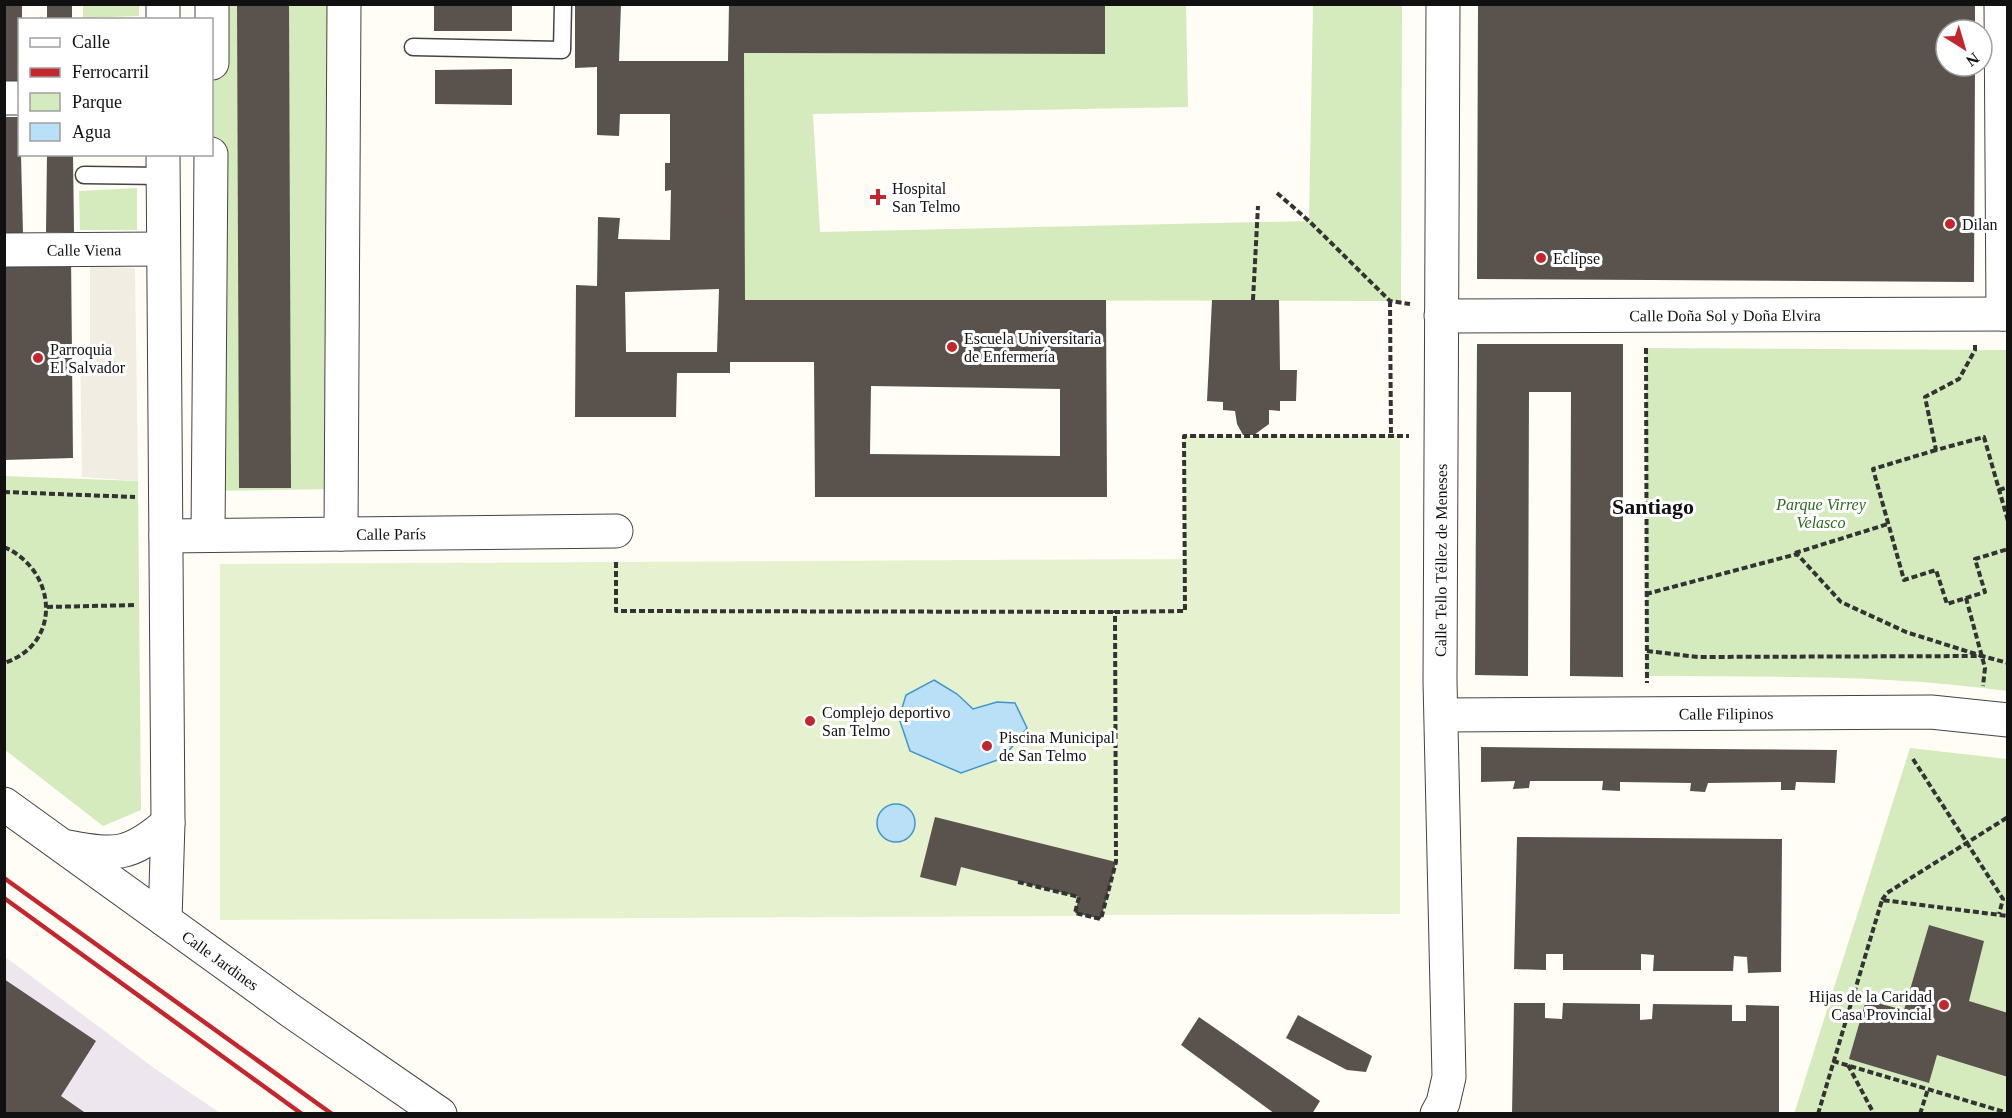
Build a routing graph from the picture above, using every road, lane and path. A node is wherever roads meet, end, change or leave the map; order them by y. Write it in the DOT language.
graph roads {
  1 [pos="344,4"];
  2 [pos="563,4"];
  3 [pos="1443,4"];
  4 [pos="2001,4"];
  5 [pos="413,47"];
  6 [pos="211,156"];
  7 [pos="163,165"];
  8 [pos="84,176"];
  9 [pos="1278,193"];
  10 [pos="1258,206"];
  11 [pos="162,249"];
  12 [pos="4,250"];
  13 [pos="1253,300"];
  14 [pos="1390,301"];
  15 [pos="1996,314"];
  16 [pos="1643,315"];
  17 [pos="1441,316"];
  18 [pos="1391,436"];
  19 [pos="1440,436"];
  20 [pos="1936,450"];
  21 [pos="2007,487"];
  22 [pos="1999,490"];
  23 [pos="4,492"];
  24 [pos="165,498"];
  25 [pos="2007,522"];
  26 [pos="1888,524"];
  27 [pos="616,531"];
  28 [pos="341,534"];
  29 [pos="208,535"];
  30 [pos="166,536"];
  31 [pos="4,547"];
  32 [pos="2007,549"];
  33 [pos="1758,565"];
  34 [pos="1646,594"];
  35 [pos="1966,598"];
  36 [pos="166,604"];
  37 [pos="47,608"];
  38 [pos="1115,612"];
  39 [pos="1647,651"];
  40 [pos="1982,656"];
  41 [pos="4,663"];
  42 [pos="2007,663"];
  43 [pos="1647,714"];
  44 [pos="1442,715"];
  45 [pos="1994,718"];
  46 [pos="1913,759"];
  47 [pos="4,804"];
  48 [pos="2007,817"];
  49 [pos="168,823"];
  50 [pos="1967,843"];
  51 [pos="61,845"];
  52 [pos="1018,882"];
  53 [pos="1882,900"];
  54 [pos="1999,914"];
  55 [pos="2007,916"];
  56 [pos="165,920"];
  57 [pos="1833,1061"];
  58 [pos="1847,1065"];
  59 [pos="1928,1089"];
  60 [pos="440,1113"];
  61 [pos="1437,1113"];
  62 [pos="1818,1113"];
  63 [pos="1874,1113"];
  64 [pos="1920,1113"];
  65 [pos="2007,1113"];
  1 -- 28 [label="street"];
  2 -- 5 [label="lane"];
  3 -- 17 [label="street, Calle Tello Téllez de Meneses"];
  4 -- 15 [label="street"];
  6 -- 29 [label="street"];
  7 -- 8 [label="lane"];
  7 -- 11 [label="street"];
  9 -- 14 [label="path"];
  10 -- 13 [label="path"];
  11 -- 12 [label="street, Calle Viena"];
  11 -- 24 [label="street"];
  14 -- 17 [label="path"];
  14 -- 18 [label="path"];
  15 -- 16 [label="street, Calle Doña Sol y Doña Elvira"];
  15 -- 20 [label="path"];
  16 -- 17 [label="street, Calle Doña Sol y Doña Elvira"];
  16 -- 34 [label="path"];
  17 -- 19 [label="street, Calle Tello Téllez de Meneses"];
  18 -- 19 [label="path"];
  18 -- 38 [label="path"];
  19 -- 44 [label="street, Calle Tello Téllez de Meneses"];
  20 -- 22 [label="path"];
  20 -- 26 [label="path"];
  21 -- 22 [label="path"];
  22 -- 25 [label="path"];
  23 -- 24 [label="path"];
  24 -- 30 [label="street"];
  26 -- 33 [label="path"];
  26 -- 35 [label="path"];
  27 -- 28 [label="street, Calle París"];
  27 -- 38 [label="path"];
  28 -- 29 [label="street, Calle París"];
  29 -- 30 [label="street, Calle París"];
  30 -- 36 [label="street"];
  31 -- 37 [label="path"];
  32 -- 35 [label="path"];
  33 -- 34 [label="path"];
  33 -- 40 [label="path"];
  34 -- 39 [label="path"];
  35 -- 40 [label="path"];
  36 -- 37 [label="path"];
  36 -- 49 [label="street"];
  37 -- 41 [label="path"];
  38 -- 52 [label="path"];
  39 -- 40 [label="path"];
  39 -- 43 [label="path"];
  40 -- 42 [label="path"];
  40 -- 45 [label="path"];
  43 -- 44 [label="street, Calle Filipinos"];
  43 -- 45 [label="street, Calle Filipinos"];
  44 -- 61 [label="street, Calle Tello Téllez de Meneses"];
  46 -- 50 [label="path"];
  47 -- 51 [label="street, Calle Jardines"];
  48 -- 50 [label="path"];
  49 -- 51 [label="street"];
  49 -- 56 [label="street"];
  50 -- 53 [label="path"];
  50 -- 54 [label="path"];
  51 -- 56 [label="street, Calle Jardines"];
  53 -- 54 [label="path"];
  53 -- 57 [label="path"];
  54 -- 55 [label="path"];
  56 -- 60 [label="street, Calle Jardines"];
  57 -- 58 [label="path"];
  57 -- 62 [label="path"];
  58 -- 59 [label="path"];
  58 -- 63 [label="path"];
  59 -- 64 [label="path"];
  59 -- 65 [label="path"];
}
